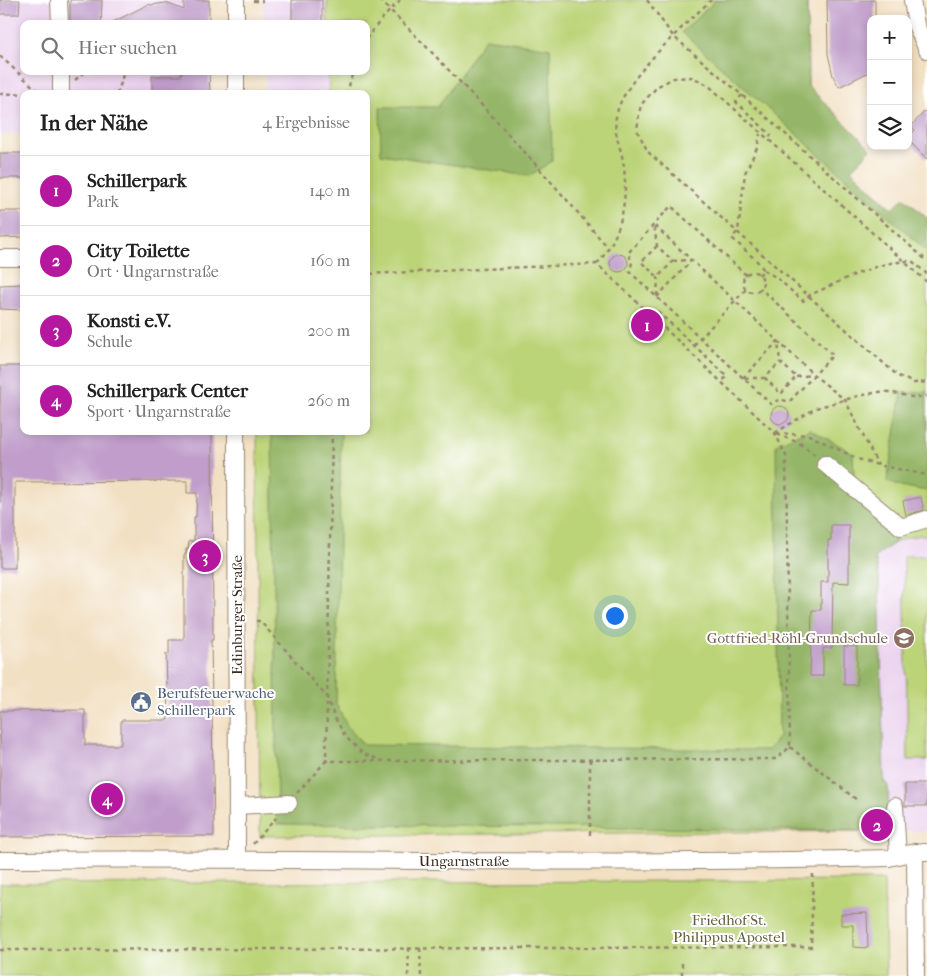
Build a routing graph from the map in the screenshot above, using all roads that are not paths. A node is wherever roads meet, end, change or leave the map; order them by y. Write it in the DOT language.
graph roads {
  1 [pos="59,0"];
  2 [pos="236,0"];
  3 [pos="912,0"];
  4 [pos="60,20"];
  5 [pos="236,20"];
  6 [pos="927,50"];
  7 [pos="61,75"];
  8 [pos="236,75"];
  9 [pos="62,90"];
  10 [pos="236,90"];
  11 [pos="0,258"];
  12 [pos="20,258"];
  13 [pos="236,435"];
  14 [pos="825,464"];
  15 [pos="927,519"];
  16 [pos="289,803"];
  17 [pos="238,806"];
  18 [pos="895,806"];
  19 [pos="921,852"];
  20 [pos="898,855"];
  21 [pos="237,859"];
  22 [pos="0,860"];
  23 [pos="916,976"];
  1 -- 4 [label="street"];
  2 -- 5 [label="street"];
  3 -- 6 [label="street"];
  7 -- 9 [label="street"];
  8 -- 10 [label="street"];
  11 -- 12 [label="street"];
  13 -- 17 [label="street, Edinburger Straße"];
  14 -- 15 [label="street"];
  16 -- 17 [label="street"];
  17 -- 21 [label="street, Edinburger Straße"];
  18 -- 20 [label="street"];
  19 -- 20 [label="street, Ungarnstraße"];
  19 -- 23 [label="street"];
  20 -- 21 [label="street, Ungarnstraße"];
  21 -- 22 [label="street, Ungarnstraße"];
}
